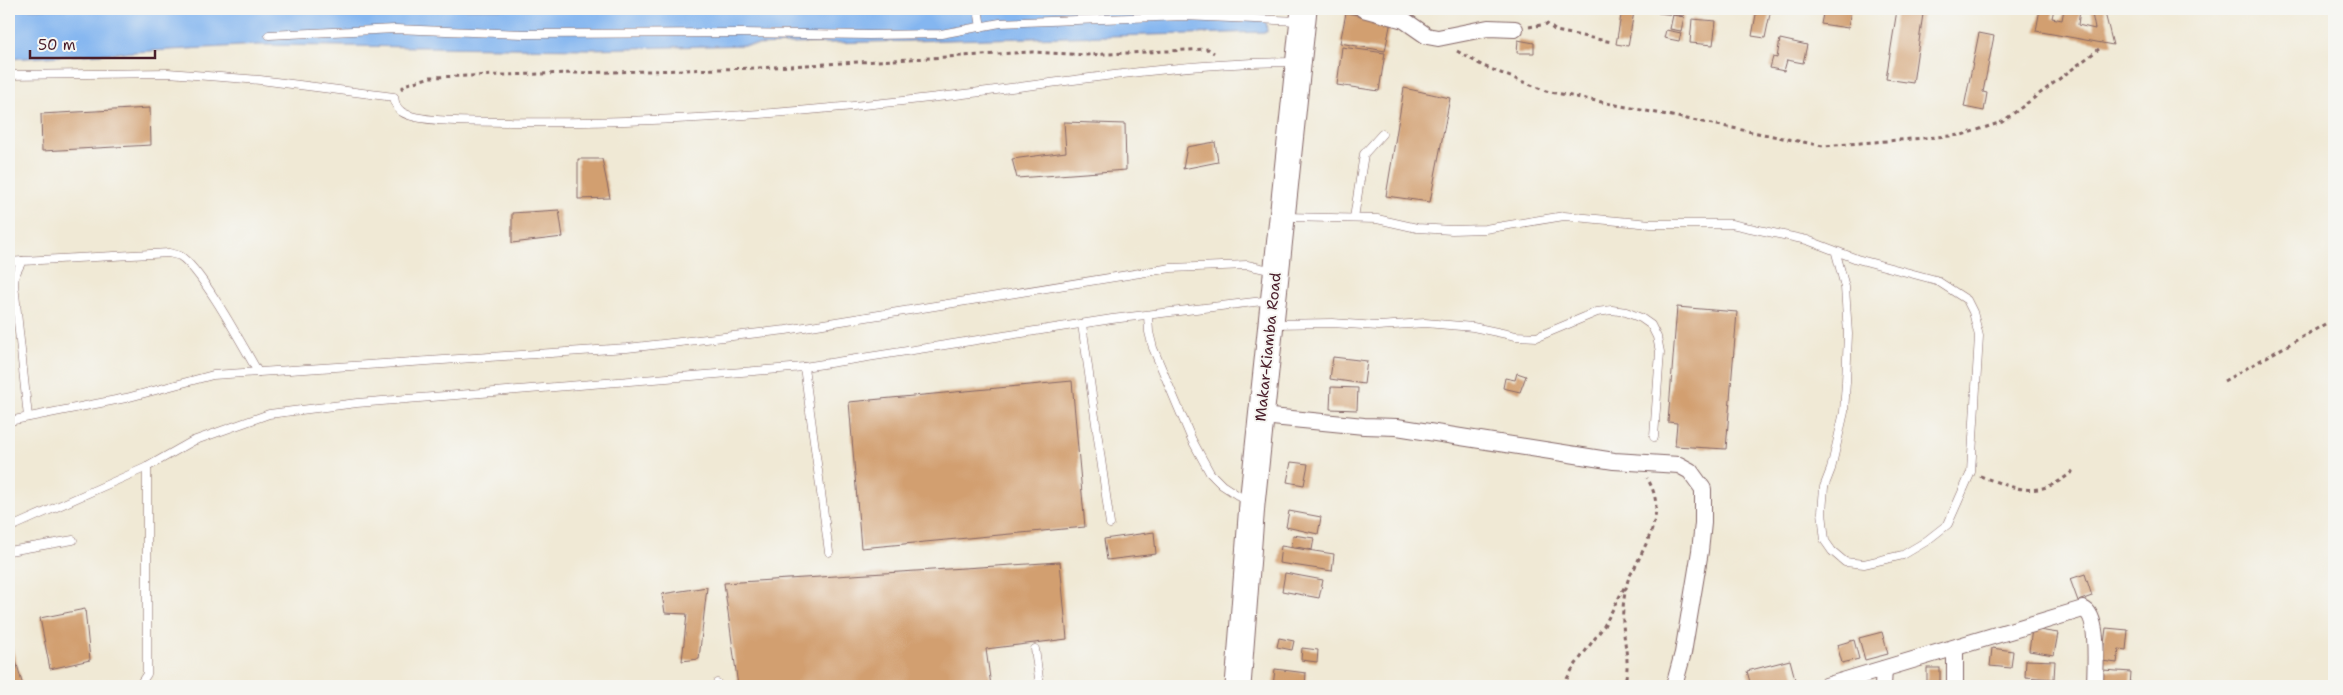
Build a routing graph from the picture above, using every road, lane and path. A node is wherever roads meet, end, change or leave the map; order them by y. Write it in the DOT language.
graph roads {
  1 [pos="978,9"];
  2 [pos="1363,9"];
  3 [pos="1303,15"];
  4 [pos="981,27"];
  5 [pos="1516,29"];
  6 [pos="269,35"];
  7 [pos="1438,38"];
  8 [pos="1612,42"];
  9 [pos="2099,50"];
  10 [pos="1298,62"];
  11 [pos="1229,63"];
  12 [pos="9,75"];
  13 [pos="394,97"];
  14 [pos="1382,134"];
  15 [pos="1282,217"];
  16 [pos="1354,218"];
  17 [pos="1836,253"];
  18 [pos="22,261"];
  19 [pos="9,262"];
  20 [pos="1276,271"];
  21 [pos="1271,312"];
  22 [pos="1148,316"];
  23 [pos="2334,319"];
  24 [pos="1082,324"];
  25 [pos="804,367"];
  26 [pos="258,372"];
  27 [pos="2224,381"];
  28 [pos="1261,416"];
  29 [pos="28,417"];
  30 [pos="9,421"];
  31 [pos="1654,437"];
  32 [pos="1637,463"];
  33 [pos="146,467"];
  34 [pos="2074,470"];
  35 [pos="1971,472"];
  36 [pos="1252,504"];
  37 [pos="1110,524"];
  38 [pos="9,528"];
  39 [pos="73,540"];
  40 [pos="9,551"];
  41 [pos="829,552"];
  42 [pos="1627,583"];
  43 [pos="1955,648"];
  44 [pos="1035,649"];
  45 [pos="1884,669"];
  46 [pos="139,686"];
  47 [pos="1040,686"];
  48 [pos="1238,686"];
  49 [pos="1563,686"];
  50 [pos="1624,686"];
  51 [pos="1674,686"];
  52 [pos="1826,686"];
  53 [pos="1883,686"];
  54 [pos="1955,686"];
  55 [pos="2095,686"];
  1 -- 4 [label="lane"];
  2 -- 7 [label="street"];
  3 -- 4 [label="lane"];
  3 -- 10 [label="main road, Makar-Kiamba Road"];
  4 -- 6 [label="lane"];
  5 -- 7 [label="street"];
  5 -- 8 [label="path"];
  7 -- 9 [label="path"];
  10 -- 11 [label="lane"];
  10 -- 15 [label="main road, Makar-Kiamba Road"];
  11 -- 13 [label="path"];
  11 -- 13 [label="lane"];
  12 -- 13 [label="lane"];
  14 -- 16 [label="lane"];
  15 -- 16 [label="lane"];
  15 -- 20 [label="main road, Makar-Kiamba Road"];
  16 -- 17 [label="lane"];
  17 -- 35 [label="lane"];
  17 -- 35 [label="lane"];
  18 -- 19 [label="lane"];
  18 -- 26 [label="lane"];
  18 -- 29 [label="lane"];
  20 -- 21 [label="main road, Makar-Kiamba Road"];
  20 -- 26 [label="lane"];
  21 -- 22 [label="lane"];
  21 -- 28 [label="main road, Makar-Kiamba Road"];
  21 -- 31 [label="lane"];
  22 -- 24 [label="lane"];
  22 -- 36 [label="lane"];
  23 -- 27 [label="path"];
  24 -- 25 [label="lane"];
  24 -- 37 [label="lane"];
  25 -- 33 [label="lane"];
  25 -- 41 [label="lane"];
  26 -- 29 [label="lane"];
  28 -- 32 [label="street"];
  28 -- 36 [label="main road, Makar-Kiamba Road"];
  29 -- 30 [label="lane"];
  32 -- 42 [label="path"];
  32 -- 51 [label="street"];
  33 -- 38 [label="lane"];
  33 -- 46 [label="lane"];
  34 -- 35 [label="path"];
  36 -- 48 [label="main road, Makar-Kiamba Road"];
  39 -- 40 [label="lane"];
  42 -- 49 [label="path"];
  42 -- 50 [label="path"];
  43 -- 45 [label="street"];
  43 -- 54 [label="street"];
  43 -- 55 [label="street"];
  44 -- 47 [label="lane"];
  45 -- 52 [label="street"];
  45 -- 53 [label="street"];
}
